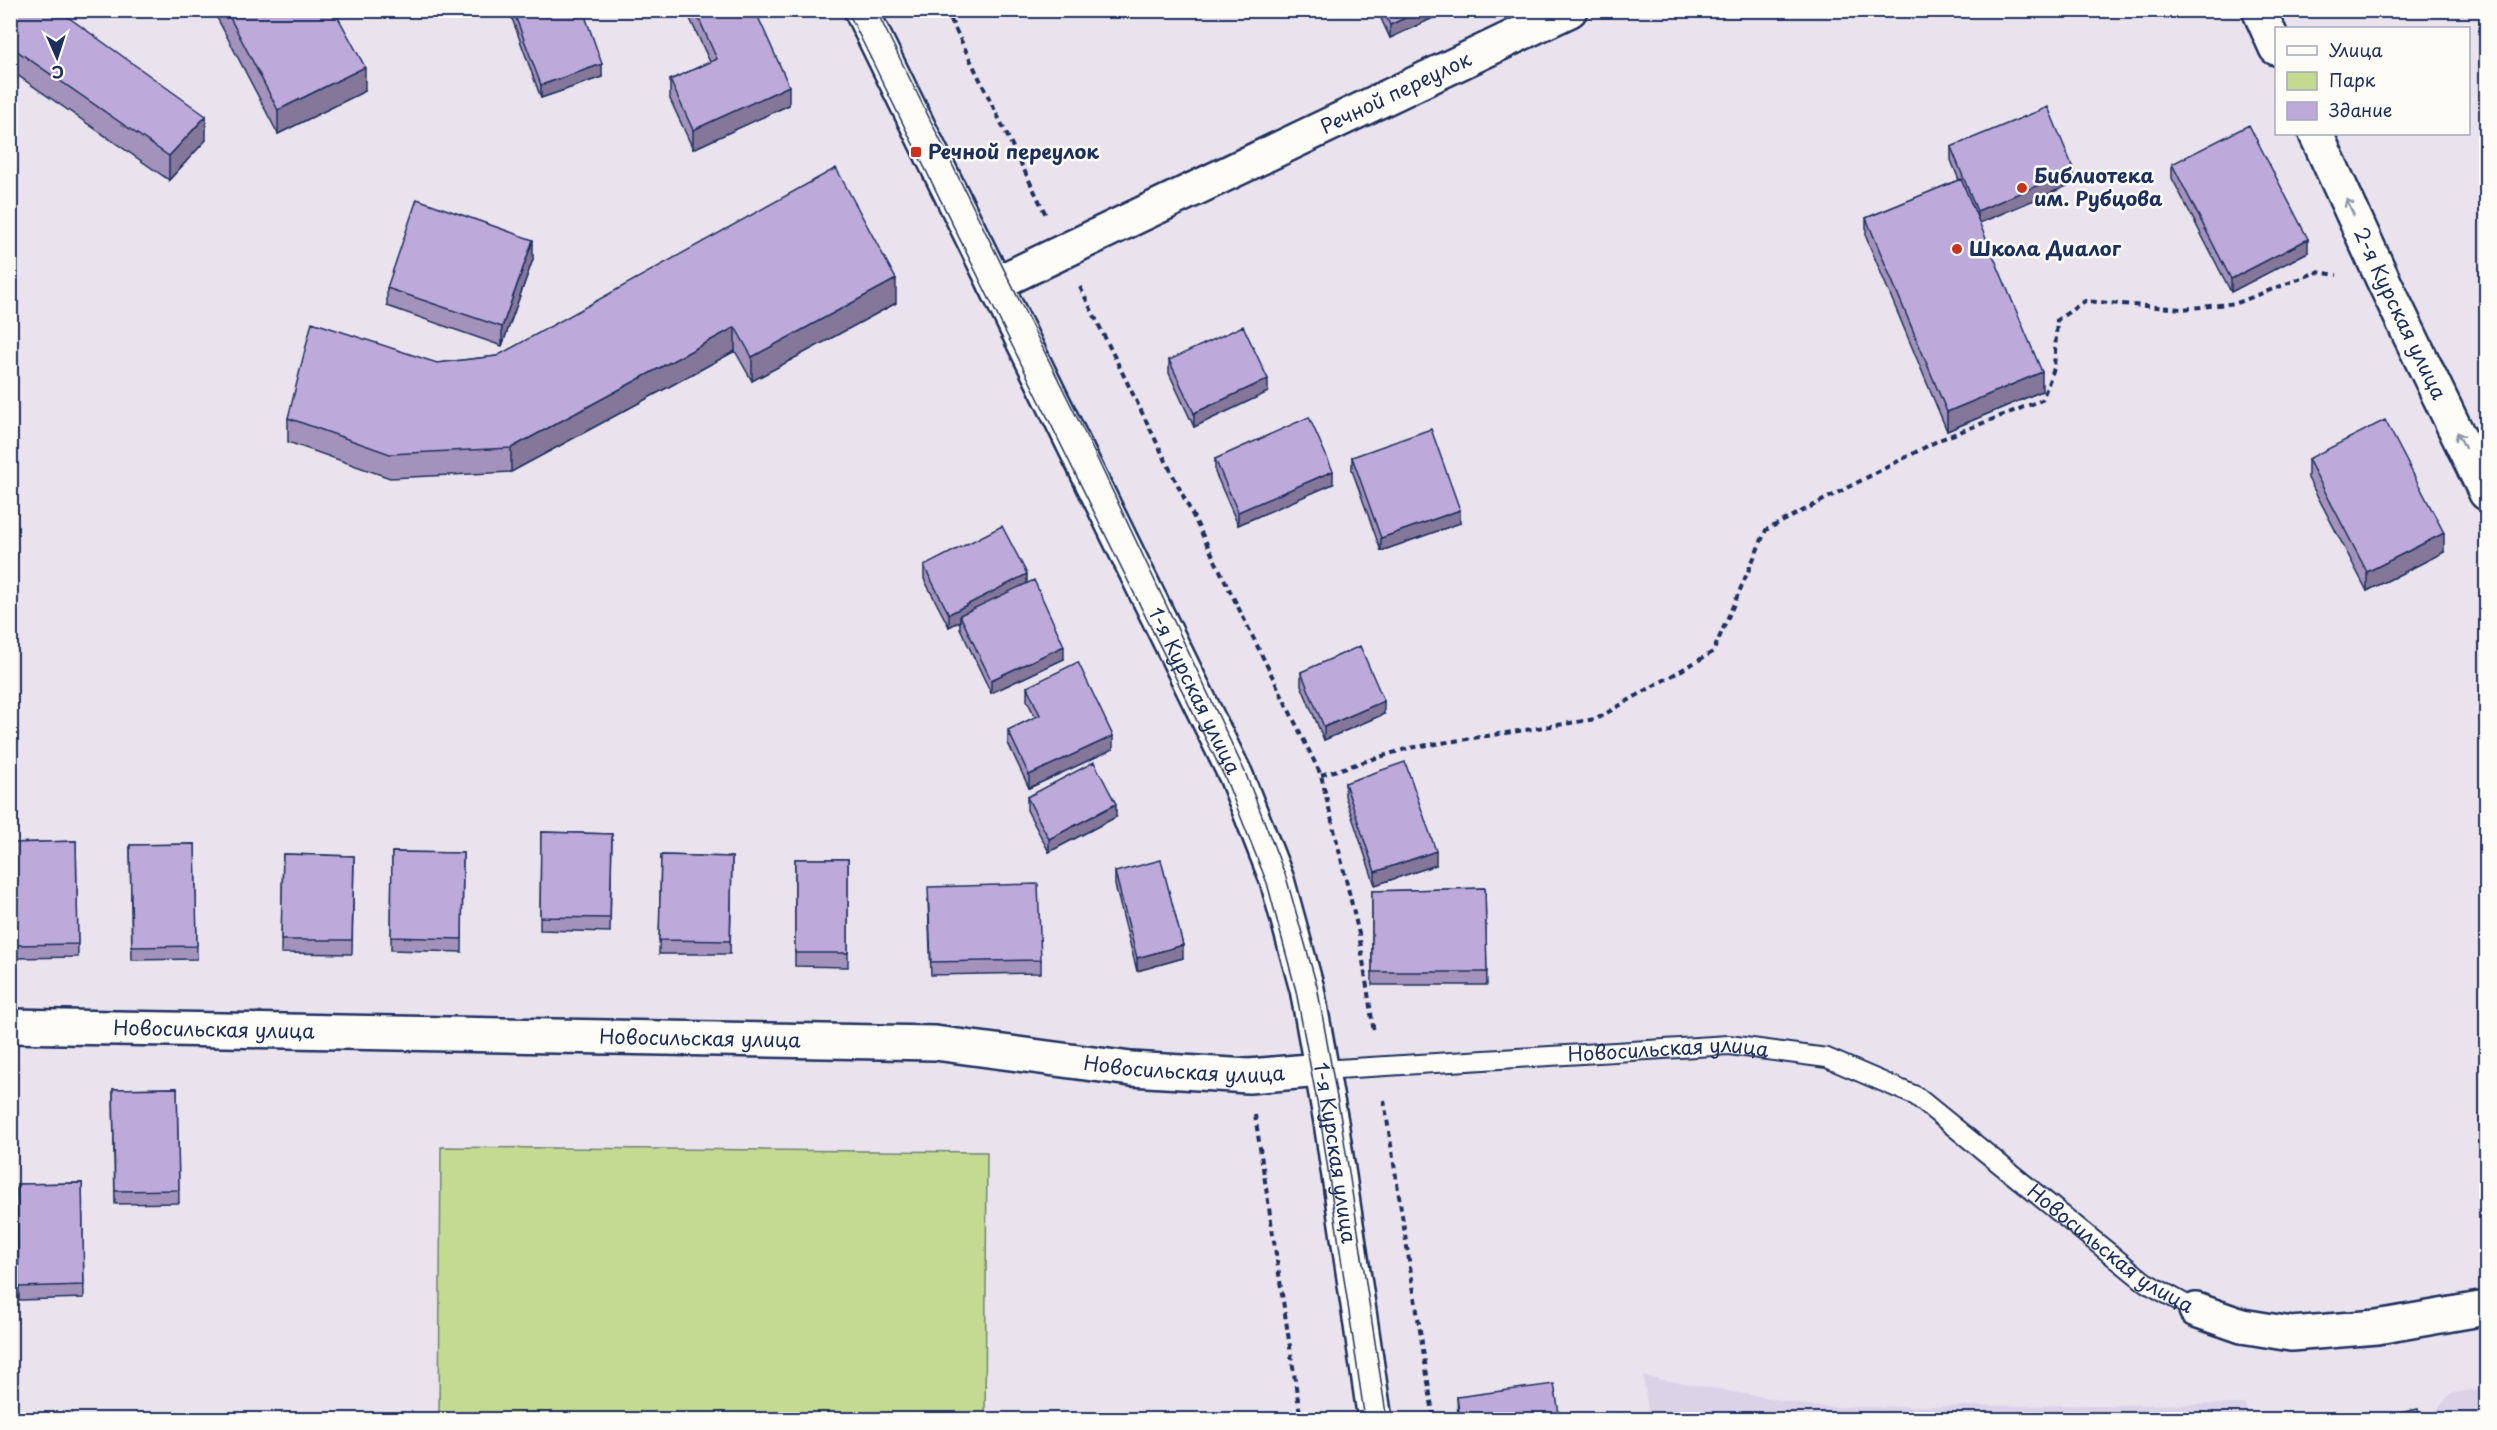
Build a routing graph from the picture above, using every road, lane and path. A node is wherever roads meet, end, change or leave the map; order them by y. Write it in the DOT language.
graph roads {
  1 [pos="861,10"];
  2 [pos="946,10"];
  3 [pos="1570,10"];
  4 [pos="2259,10"];
  5 [pos="2275,44"];
  6 [pos="2316,135"];
  7 [pos="1064,253"];
  8 [pos="995,284"];
  9 [pos="2385,284"];
  10 [pos="2487,493"];
  11 [pos="1321,775"];
  12 [pos="10,1026"];
  13 [pos="1379,1066"];
  14 [pos="1321,1070"];
  15 [pos="1249,1076"];
  16 [pos="2487,1308"];
  17 [pos="2196,1310"];
  18 [pos="1301,1419"];
  19 [pos="1375,1419"];
  20 [pos="1434,1419"];
  1 -- 8 [label="street, 1-я Курская улица"];
  2 -- 7 [label="path"];
  3 -- 7 [label="street, Речной переулок"];
  4 -- 5 [label="street"];
  9 -- 6 [label="street, 2-я Курская улица, one-way"];
  7 -- 8 [label="street, Речной переулок"];
  7 -- 11 [label="path"];
  8 -- 14 [label="street, 1-я Курская улица"];
  10 -- 9 [label="street, 2-я Курская улица, one-way"];
  9 -- 11 [label="path"];
  11 -- 13 [label="path"];
  12 -- 15 [label="street, Новосильская улица"];
  13 -- 14 [label="lane, Новосильская улица"];
  13 -- 17 [label="lane, Новосильская улица"];
  13 -- 20 [label="path"];
  14 -- 15 [label="street, Новосильская улица"];
  14 -- 19 [label="street, 1-я Курская улица"];
  15 -- 18 [label="path"];
  16 -- 17 [label="street, Новосильская улица"];
}
